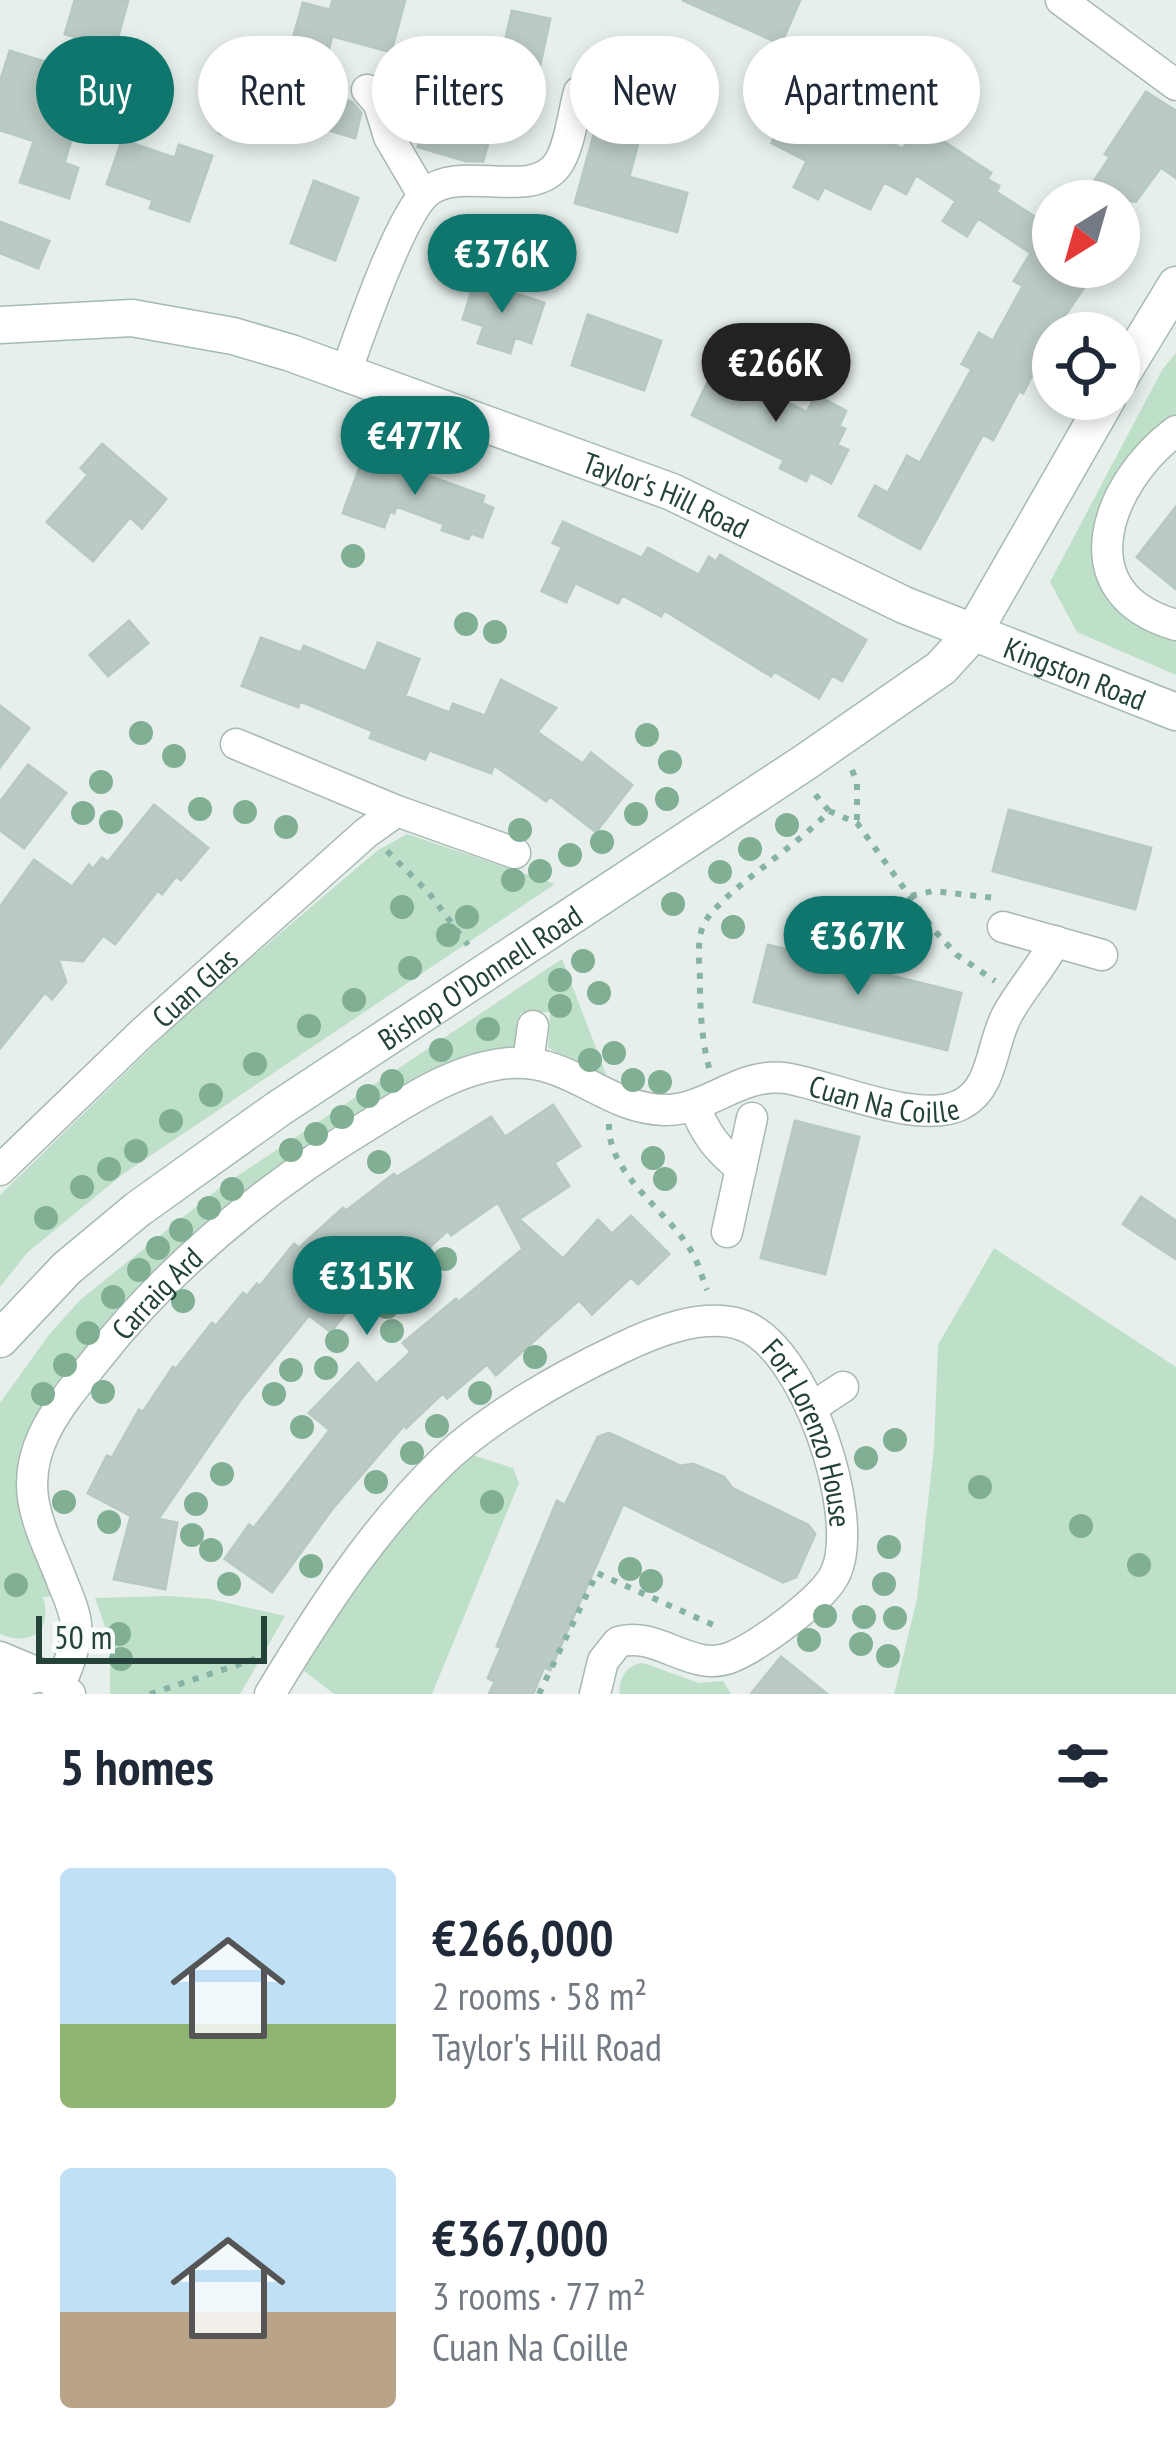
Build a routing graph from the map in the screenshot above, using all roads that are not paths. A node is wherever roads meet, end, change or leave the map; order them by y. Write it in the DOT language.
graph roads {
  1 [pos="1060,0"];
  2 [pos="1176,85"];
  3 [pos="367,90"];
  4 [pos="570,122"];
  5 [pos="423,195"];
  6 [pos="1170,305"];
  7 [pos="0,325"];
  8 [pos="1140,349"];
  9 [pos="346,372"];
  10 [pos="1095,420"];
  11 [pos="1176,430"];
  12 [pos="1176,625"];
  13 [pos="973,633"];
  14 [pos="1176,712"];
  15 [pos="236,744"];
  16 [pos="397,811"];
  17 [pos="515,853"];
  18 [pos="1003,927"];
  19 [pos="1054,941"];
  20 [pos="1102,955"];
  21 [pos="532,1025"];
  22 [pos="528,1062"];
  23 [pos="610,1096"];
  24 [pos="706,1099"];
  25 [pos="752,1118"];
  26 [pos="741,1168"];
  27 [pos="0,1171"];
  28 [pos="727,1232"];
  29 [pos="0,1340"];
  30 [pos="844,1388"];
  31 [pos="811,1408"];
  32 [pos="0,1658"];
  33 [pos="58,1685"];
  34 [pos="0,1688"];
  35 [pos="270,1694"];
  36 [pos="595,1694"];
  1 -- 2 [label="street"];
  3 -- 5 [label="street"];
  4 -- 5 [label="street"];
  5 -- 9 [label="street"];
  6 -- 8 [label="main road"];
  7 -- 9 [label="main road, Taylor's Hill Road"];
  9 -- 13 [label="main road, Taylor's Hill Road"];
  10 -- 13 [label="main road, Bishop O'Donnell Road"];
  11 -- 12 [label="street"];
  13 -- 14 [label="main road, Kingston Road"];
  13 -- 29 [label="main road, Bishop O'Donnell Road"];
  15 -- 16 [label="street"];
  16 -- 17 [label="street"];
  16 -- 27 [label="street, Cuan Glas"];
  18 -- 19 [label="street"];
  19 -- 20 [label="street"];
  19 -- 24 [label="street, Cuan Na Coille"];
  21 -- 22 [label="street"];
  22 -- 23 [label="street, Carraig Ard"];
  22 -- 33 [label="street, Carraig Ard"];
  23 -- 24 [label="street, Cuan Na Coille"];
  24 -- 26 [label="street"];
  25 -- 26 [label="street"];
  26 -- 28 [label="street"];
  30 -- 31 [label="street"];
  31 -- 35 [label="street, Fort Lorenzo House"];
  31 -- 36 [label="street, Fort Lorenzo House"];
  32 -- 33 [label="street"];
  33 -- 34 [label="street"];
}
